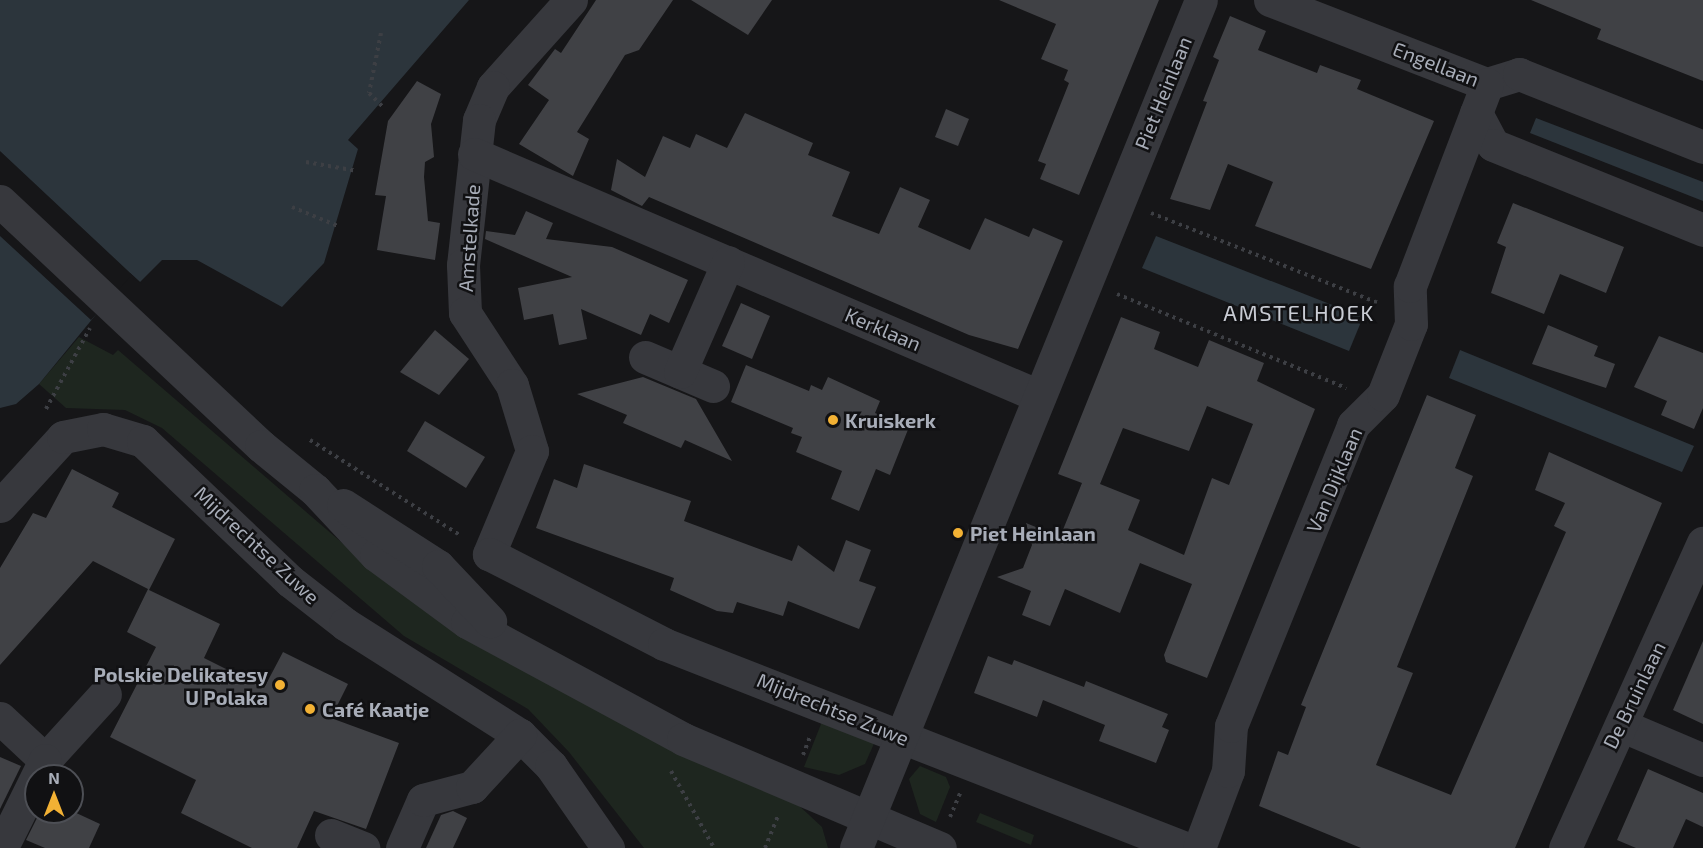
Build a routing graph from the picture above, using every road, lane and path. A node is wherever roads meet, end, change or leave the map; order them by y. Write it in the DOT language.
graph roads {
  1 [pos="571,0"];
  2 [pos="1201,0"];
  3 [pos="1270,0"];
  4 [pos="381,33"];
  5 [pos="1481,99"];
  6 [pos="384,108"];
  7 [pos="1703,147"];
  8 [pos="474,154"];
  9 [pos="306,162"];
  10 [pos="357,171"];
  11 [pos="0,201"];
  12 [pos="1119,201"];
  13 [pos="292,207"];
  14 [pos="338,226"];
  15 [pos="1703,230"];
  16 [pos="728,262"];
  17 [pos="1086,281"];
  18 [pos="1411,316"];
  19 [pos="95,331"];
  20 [pos="645,357"];
  21 [pos="680,372"];
  22 [pos="713,386"];
  23 [pos="1039,396"];
  24 [pos="1378,401"];
  25 [pos="43,415"];
  26 [pos="305,436"];
  27 [pos="0,506"];
  28 [pos="429,514"];
  29 [pos="1703,543"];
  30 [pos="489,554"];
  31 [pos="105,694"];
  32 [pos="0,718"];
  33 [pos="1623,726"];
  34 [pos="520,735"];
  35 [pos="903,737"];
  36 [pos="45,760"];
  37 [pos="1703,760"];
  38 [pos="971,766"];
  39 [pos="862,834"];
  40 [pos="331,835"];
  41 [pos="6,839"];
  42 [pos="710,840"];
  43 [pos="364,848"];
  44 [pos="402,848"];
  45 [pos="608,848"];
  46 [pos="714,848"];
  47 [pos="939,848"];
  48 [pos="1185,848"];
  49 [pos="1199,848"];
  50 [pos="1565,848"];
  1 -- 8 [label="street, Amstelkade"];
  2 -- 12 [label="street, Piet Heinlaan"];
  3 -- 5 [label="street, Engellaan"];
  4 -- 6 [label="path"];
  5 -- 7 [label="street, Engellaan"];
  5 -- 15 [label="street, Engellaan"];
  5 -- 18 [label="street, Van Dijklaan"];
  8 -- 16 [label="street, Kerklaan"];
  8 -- 30 [label="street, Amstelkade"];
  9 -- 10 [label="path"];
  11 -- 39 [label="street"];
  12 -- 17 [label="street, Piet Heinlaan"];
  12 -- 18 [label="path"];
  13 -- 14 [label="path"];
  16 -- 21 [label="street"];
  16 -- 23 [label="street, Kerklaan"];
  17 -- 23 [label="street, Piet Heinlaan"];
  17 -- 24 [label="path"];
  18 -- 24 [label="street, Van Dijklaan"];
  19 -- 25 [label="path"];
  20 -- 21 [label="street"];
  21 -- 22 [label="street"];
  23 -- 35 [label="street, Piet Heinlaan"];
  24 -- 49 [label="street, Van Dijklaan"];
  26 -- 28 [label="path"];
  27 -- 34 [label="street, Mijdrechtse Zuwe"];
  29 -- 33 [label="street, De Bruinlaan"];
  30 -- 35 [label="street, Mijdrechtse Zuwe"];
  31 -- 36 [label="street"];
  32 -- 36 [label="street"];
  33 -- 37 [label="street"];
  33 -- 50 [label="street, De Bruinlaan"];
  34 -- 44 [label="street"];
  34 -- 45 [label="street, Mijdrechtse Zuwe"];
  35 -- 38 [label="street, Mijdrechtse Zuwe"];
  35 -- 39 [label="street, Piet Heinlaan"];
  36 -- 41 [label="street"];
  38 -- 47 [label="path"];
  38 -- 48 [label="street, Mijdrechtse Zuwe"];
  39 -- 47 [label="street"];
  40 -- 43 [label="street"];
  42 -- 46 [label="path"];
}
